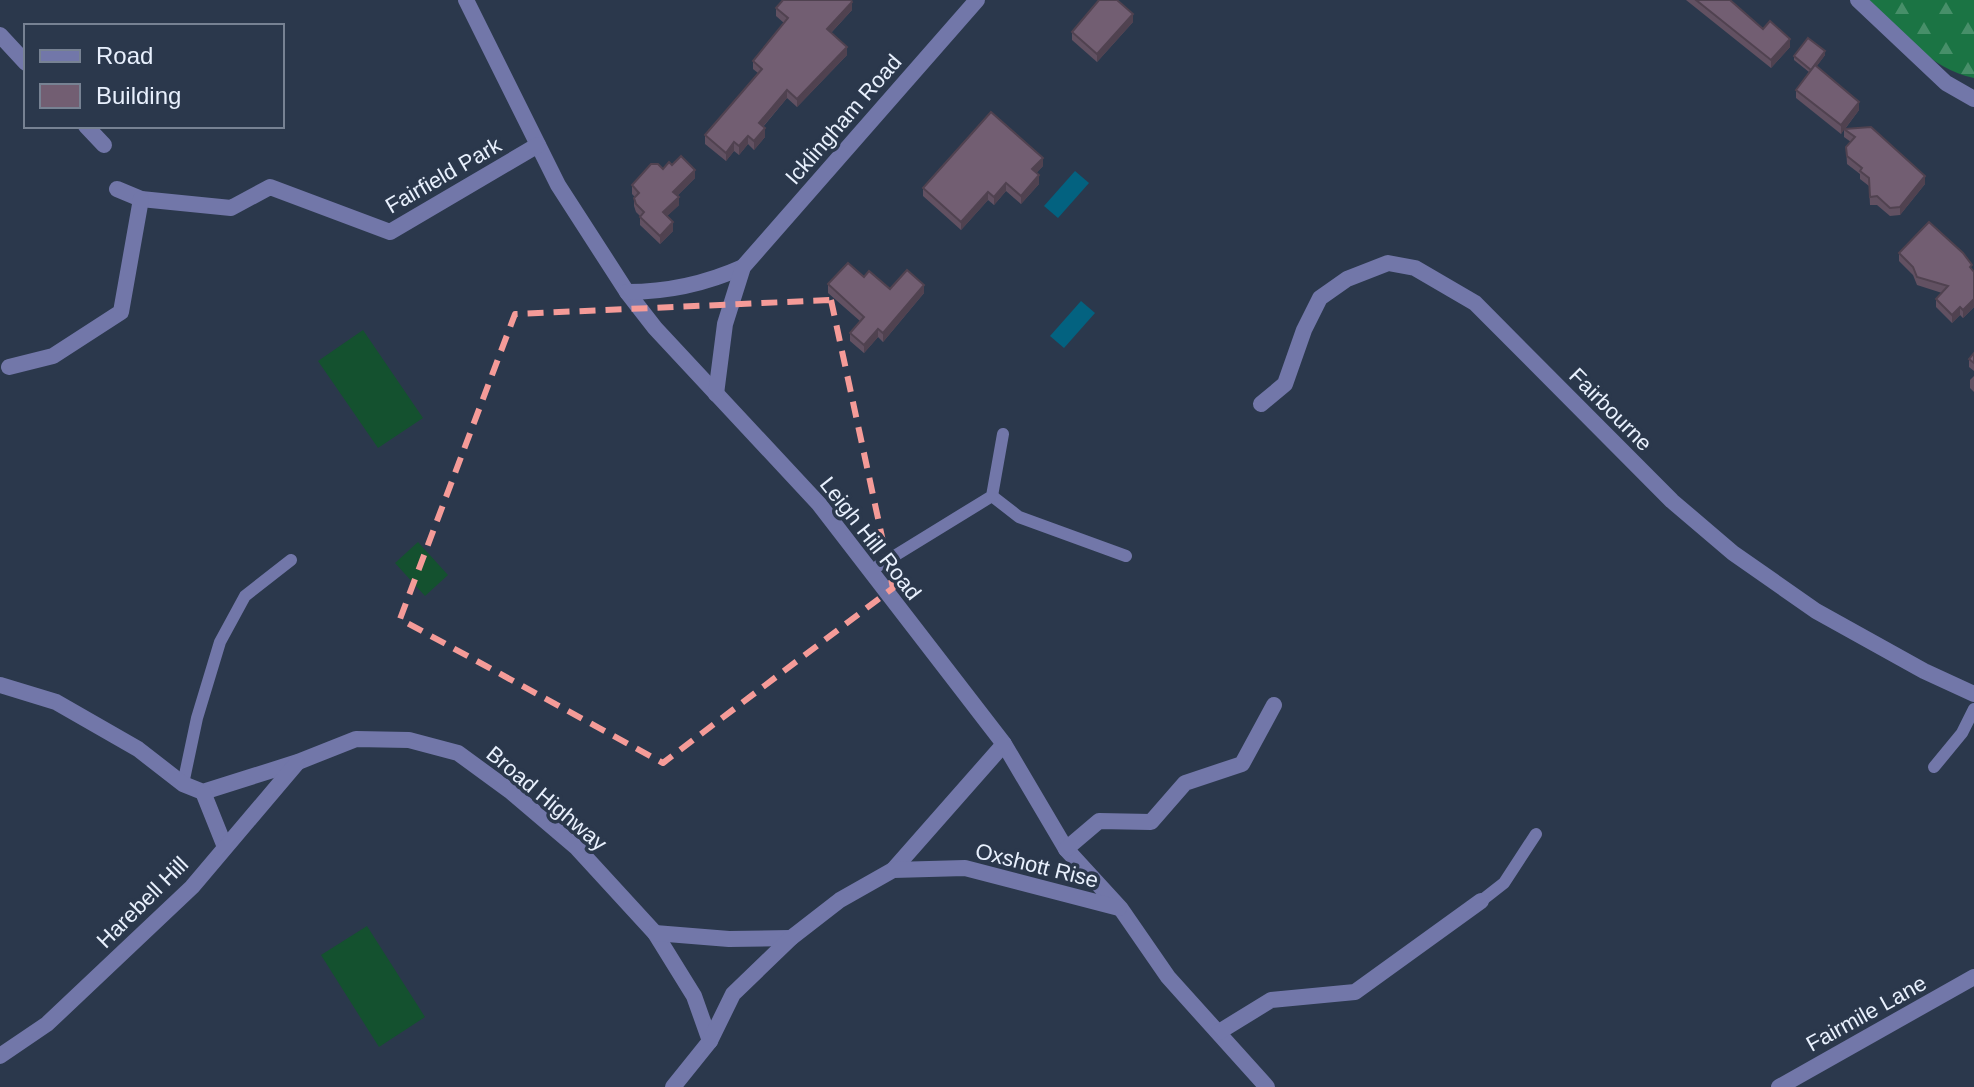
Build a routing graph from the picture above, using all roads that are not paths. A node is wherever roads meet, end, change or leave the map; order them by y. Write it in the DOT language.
graph roads {
  1 [pos="466,0"];
  2 [pos="977,0"];
  3 [pos="1858,0"];
  4 [pos="1,38"];
  5 [pos="24,61"];
  6 [pos="1974,99"];
  7 [pos="88,128"];
  8 [pos="104,145"];
  9 [pos="538,145"];
  10 [pos="117,189"];
  11 [pos="141,199"];
  12 [pos="743,267"];
  13 [pos="627,292"];
  14 [pos="9,367"];
  15 [pos="716,394"];
  16 [pos="1261,404"];
  17 [pos="1003,434"];
  18 [pos="992,496"];
  19 [pos="1126,556"];
  20 [pos="291,560"];
  21 [pos="870,571"];
  22 [pos="0,685"];
  23 [pos="1974,694"];
  24 [pos="1274,705"];
  25 [pos="1974,709"];
  26 [pos="1004,744"];
  27 [pos="298,762"];
  28 [pos="1934,767"];
  29 [pos="183,784"];
  30 [pos="203,792"];
  31 [pos="1536,834"];
  32 [pos="225,847"];
  33 [pos="1066,849"];
  34 [pos="893,870"];
  35 [pos="1481,901"];
  36 [pos="1121,909"];
  37 [pos="655,933"];
  38 [pos="791,938"];
  39 [pos="1974,977"];
  40 [pos="1219,1032"];
  41 [pos="710,1041"];
  42 [pos="0,1056"];
  43 [pos="673,1087"];
  44 [pos="1267,1087"];
  45 [pos="1779,1087"];
  1 -- 9 [label="street, Leigh Hill Road"];
  2 -- 12 [label="street, Icklingham Road"];
  3 -- 6 [label="street"];
  4 -- 5 [label="street"];
  7 -- 8 [label="street"];
  9 -- 11 [label="street, Fairfield Park"];
  9 -- 13 [label="street, Leigh Hill Road"];
  10 -- 11 [label="street, Fairfield Park"];
  11 -- 14 [label="street"];
  12 -- 13 [label="street, Icklingham Road"];
  12 -- 15 [label="street, Icklingham Road"];
  13 -- 15 [label="street, Leigh Hill Road"];
  15 -- 21 [label="street, Leigh Hill Road"];
  16 -- 23 [label="street, Fairbourne"];
  17 -- 18 [label="lane"];
  18 -- 19 [label="lane"];
  18 -- 21 [label="lane"];
  20 -- 29 [label="lane"];
  21 -- 26 [label="street, Leigh Hill Road"];
  22 -- 29 [label="street"];
  24 -- 33 [label="street"];
  25 -- 28 [label="lane"];
  26 -- 33 [label="street, Leigh Hill Road"];
  26 -- 34 [label="street, Oxshott Rise"];
  27 -- 30 [label="street, Broad Highway"];
  27 -- 32 [label="street, Harebell Hill"];
  27 -- 37 [label="street, Broad Highway"];
  29 -- 30 [label="street"];
  30 -- 32 [label="street"];
  31 -- 35 [label="lane"];
  32 -- 42 [label="street, Harebell Hill"];
  33 -- 36 [label="street, Leigh Hill Road"];
  34 -- 36 [label="street, Oxshott Rise"];
  34 -- 38 [label="street, Oxshott Rise"];
  35 -- 40 [label="street"];
  36 -- 40 [label="street, Leigh Hill Road"];
  37 -- 38 [label="street"];
  37 -- 41 [label="street, Broad Highway"];
  38 -- 41 [label="street, Oxshott Rise"];
  39 -- 45 [label="street, Fairmile Lane"];
  40 -- 44 [label="street, Leigh Hill Road"];
  41 -- 43 [label="street, Oxshott Rise"];
}
